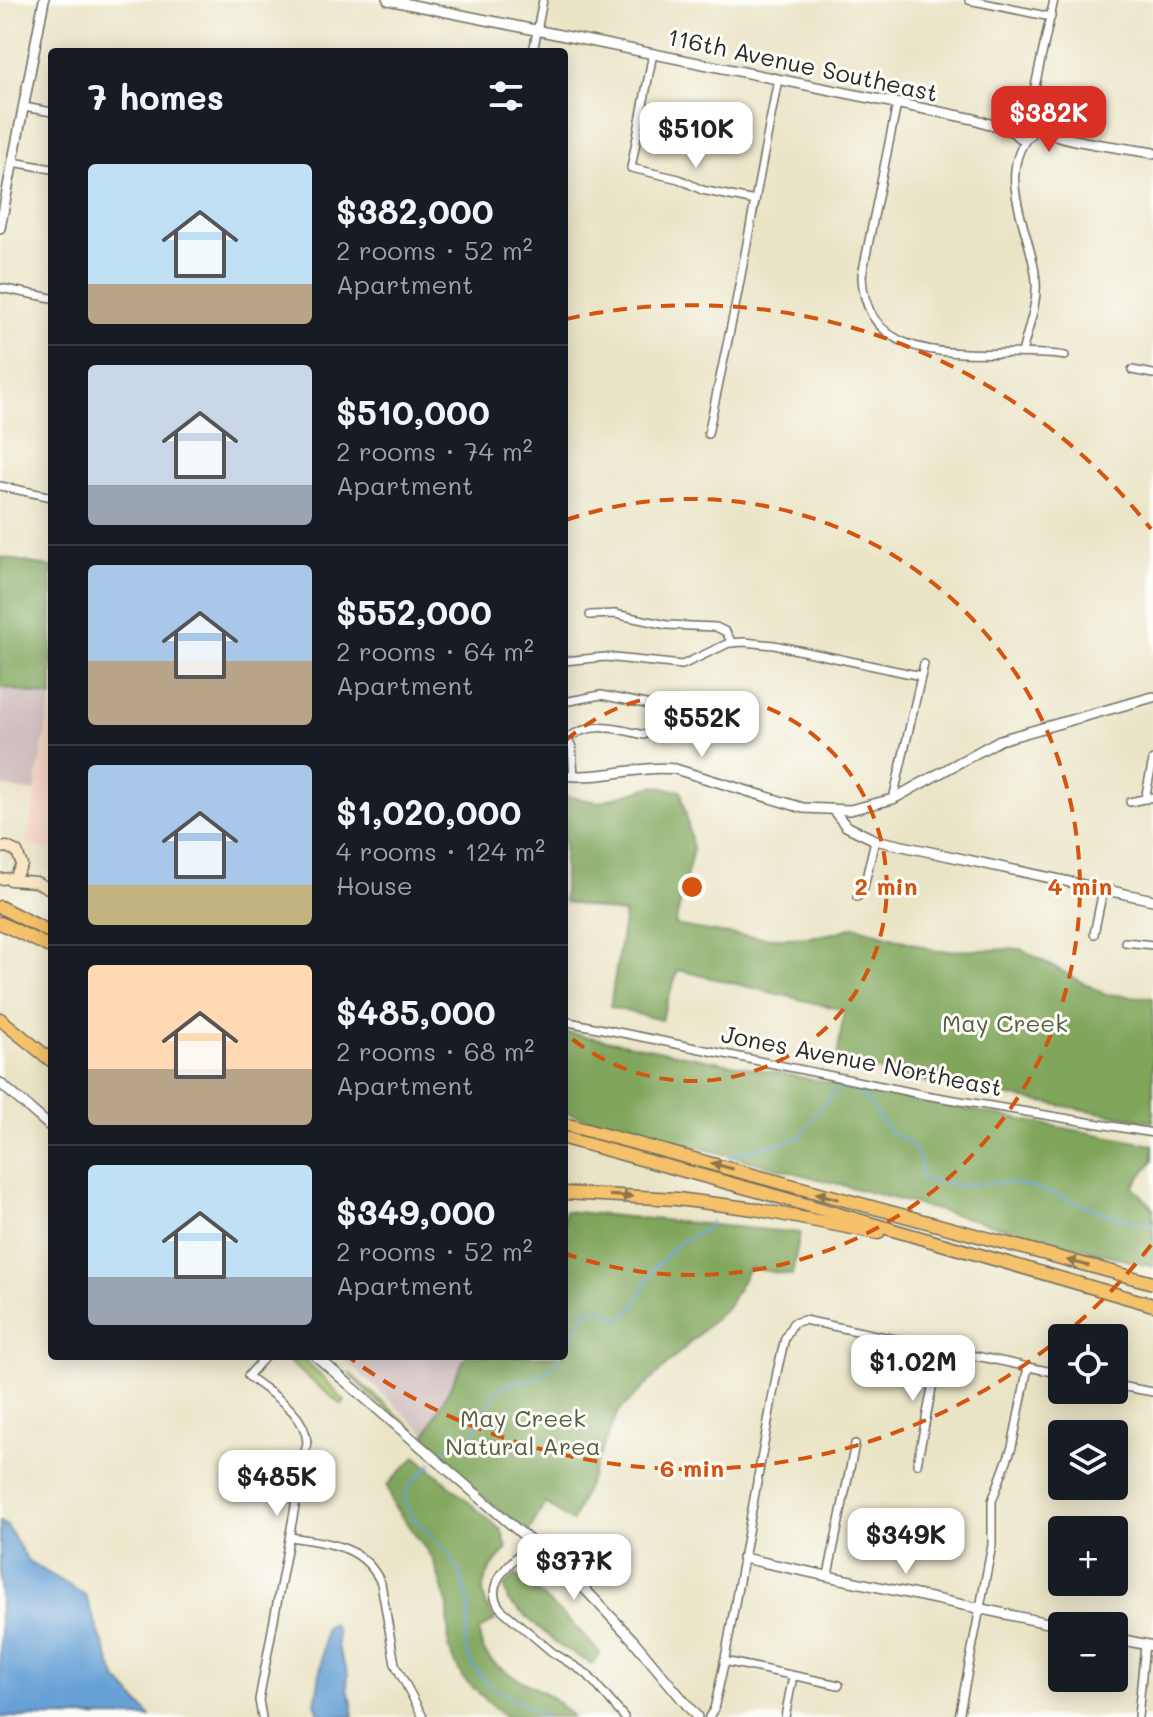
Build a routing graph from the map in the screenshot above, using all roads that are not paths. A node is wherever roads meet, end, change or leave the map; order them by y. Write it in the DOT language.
graph roads {
  1 [pos="44,0"];
  2 [pos="388,0"];
  3 [pos="543,0"];
  4 [pos="969,0"];
  5 [pos="1054,0"];
  6 [pos="1051,17"];
  7 [pos="537,30"];
  8 [pos="534,48"];
  9 [pos="653,53"];
  10 [pos="778,79"];
  11 [pos="897,104"];
  12 [pos="24,107"];
  13 [pos="48,111"];
  14 [pos="1023,129"];
  15 [pos="1153,153"];
  16 [pos="13,162"];
  17 [pos="1017,163"];
  18 [pos="48,168"];
  19 [pos="755,201"];
  20 [pos="0,228"];
  21 [pos="0,288"];
  22 [pos="48,297"];
  23 [pos="1022,353"];
  24 [pos="1065,356"];
  25 [pos="1132,370"];
  26 [pos="1153,374"];
  27 [pos="708,434"];
  28 [pos="0,486"];
  29 [pos="48,496"];
  30 [pos="590,615"];
  31 [pos="732,643"];
  32 [pos="568,661"];
  33 [pos="924,664"];
  34 [pos="921,676"];
  35 [pos="1153,697"];
  36 [pos="568,701"];
  37 [pos="665,708"];
  38 [pos="644,735"];
  39 [pos="568,736"];
  40 [pos="568,742"];
  41 [pos="1153,760"];
  42 [pos="569,776"];
  43 [pos="1149,798"];
  44 [pos="893,799"];
  45 [pos="1130,802"];
  46 [pos="834,811"];
  47 [pos="875,840"];
  48 [pos="0,848"];
  49 [pos="22,865"];
  50 [pos="5,880"];
  51 [pos="36,882"];
  52 [pos="48,888"];
  53 [pos="1103,890"];
  54 [pos="857,897"];
  55 [pos="1153,900"];
  56 [pos="0,907"];
  57 [pos="0,923"];
  58 [pos="48,931"];
  59 [pos="1094,934"];
  60 [pos="1125,942"];
  61 [pos="1153,945"];
  62 [pos="48,946"];
  63 [pos="0,1019"];
  64 [pos="568,1022"];
  65 [pos="48,1058"];
  66 [pos="0,1083"];
  67 [pos="568,1122"];
  68 [pos="48,1125"];
  69 [pos="1153,1133"];
  70 [pos="568,1139"];
  71 [pos="674,1161"];
  72 [pos="568,1193"];
  73 [pos="942,1245"];
  74 [pos="1153,1283"];
  75 [pos="1153,1305"];
  76 [pos="940,1348"];
  77 [pos="262,1360"];
  78 [pos="321,1360"];
  79 [pos="1028,1367"];
  80 [pos="1048,1371"];
  81 [pos="1128,1388"];
  82 [pos="1153,1392"];
  83 [pos="855,1444"];
  84 [pos="917,1464"];
  85 [pos="290,1537"];
  86 [pos="530,1543"];
  87 [pos="743,1558"];
  88 [pos="828,1575"];
  89 [pos="980,1609"];
  90 [pos="1048,1623"];
  91 [pos="1128,1641"];
  92 [pos="1149,1645"];
  93 [pos="724,1661"];
  94 [pos="793,1676"];
  95 [pos="839,1685"];
  96 [pos="621,1716"];
  97 [pos="262,1717"];
  98 [pos="423,1717"];
  99 [pos="697,1717"];
  100 [pos="709,1717"];
  101 [pos="785,1717"];
  102 [pos="959,1717"];
  103 [pos="1138,1717"];
  1 -- 12 [label="street"];
  2 -- 7 [label="street, 116th Avenue Southeast"];
  3 -- 7 [label="street"];
  4 -- 6 [label="street"];
  5 -- 6 [label="street"];
  6 -- 14 [label="street"];
  7 -- 8 [label="street"];
  7 -- 9 [label="street, 116th Avenue Southeast"];
  9 -- 10 [label="street, 116th Avenue Southeast"];
  9 -- 19 [label="street"];
  10 -- 11 [label="street, 116th Avenue Southeast"];
  10 -- 19 [label="street"];
  11 -- 14 [label="street, 116th Avenue Southeast"];
  11 -- 23 [label="street"];
  12 -- 13 [label="street"];
  12 -- 16 [label="street"];
  14 -- 15 [label="street, 116th Avenue Southeast"];
  14 -- 17 [label="street"];
  14 -- 17 [label="street"];
  16 -- 18 [label="street"];
  16 -- 20 [label="street"];
  17 -- 23 [label="street"];
  19 -- 27 [label="street"];
  21 -- 22 [label="street"];
  23 -- 24 [label="street"];
  25 -- 26 [label="street"];
  28 -- 29 [label="street"];
  30 -- 31 [label="street"];
  31 -- 32 [label="street"];
  31 -- 34 [label="street"];
  33 -- 34 [label="street"];
  34 -- 44 [label="street"];
  35 -- 44 [label="street"];
  36 -- 37 [label="street"];
  38 -- 39 [label="street"];
  40 -- 42 [label="street"];
  41 -- 43 [label="street"];
  42 -- 46 [label="street"];
  43 -- 45 [label="street"];
  44 -- 46 [label="street"];
  46 -- 47 [label="street"];
  47 -- 53 [label="street"];
  47 -- 54 [label="street"];
  48 -- 49 [label="main road"];
  49 -- 50 [label="main road"];
  49 -- 51 [label="main road"];
  50 -- 51 [label="main road"];
  51 -- 52 [label="main road"];
  53 -- 55 [label="street"];
  53 -- 59 [label="street"];
  56 -- 58 [label="highway"];
  57 -- 62 [label="highway"];
  60 -- 61 [label="street"];
  63 -- 65 [label="highway"];
  64 -- 69 [label="street, Jones Avenue Northeast"];
  66 -- 68 [label="street"];
  67 -- 71 [label="highway"];
  70 -- 71 [label="highway"];
  71 -- 73 [label="highway"];
  74 -- 71 [label="highway, one-way"];
  72 -- 73 [label="highway, one-way"];
  73 -- 75 [label="highway"];
  76 -- 79 [label="street"];
  76 -- 84 [label="street"];
  76 -- 87 [label="street"];
  77 -- 85 [label="street"];
  78 -- 86 [label="street"];
  79 -- 80 [label="street"];
  79 -- 89 [label="street"];
  81 -- 82 [label="street"];
  83 -- 88 [label="street"];
  85 -- 97 [label="street"];
  85 -- 98 [label="street"];
  86 -- 96 [label="street"];
  86 -- 99 [label="street"];
  87 -- 88 [label="street"];
  87 -- 93 [label="street"];
  88 -- 89 [label="street"];
  89 -- 90 [label="street"];
  89 -- 102 [label="street"];
  91 -- 92 [label="street"];
  92 -- 103 [label="street"];
  93 -- 94 [label="street"];
  93 -- 100 [label="street"];
  94 -- 95 [label="street"];
  94 -- 101 [label="street"];
}
